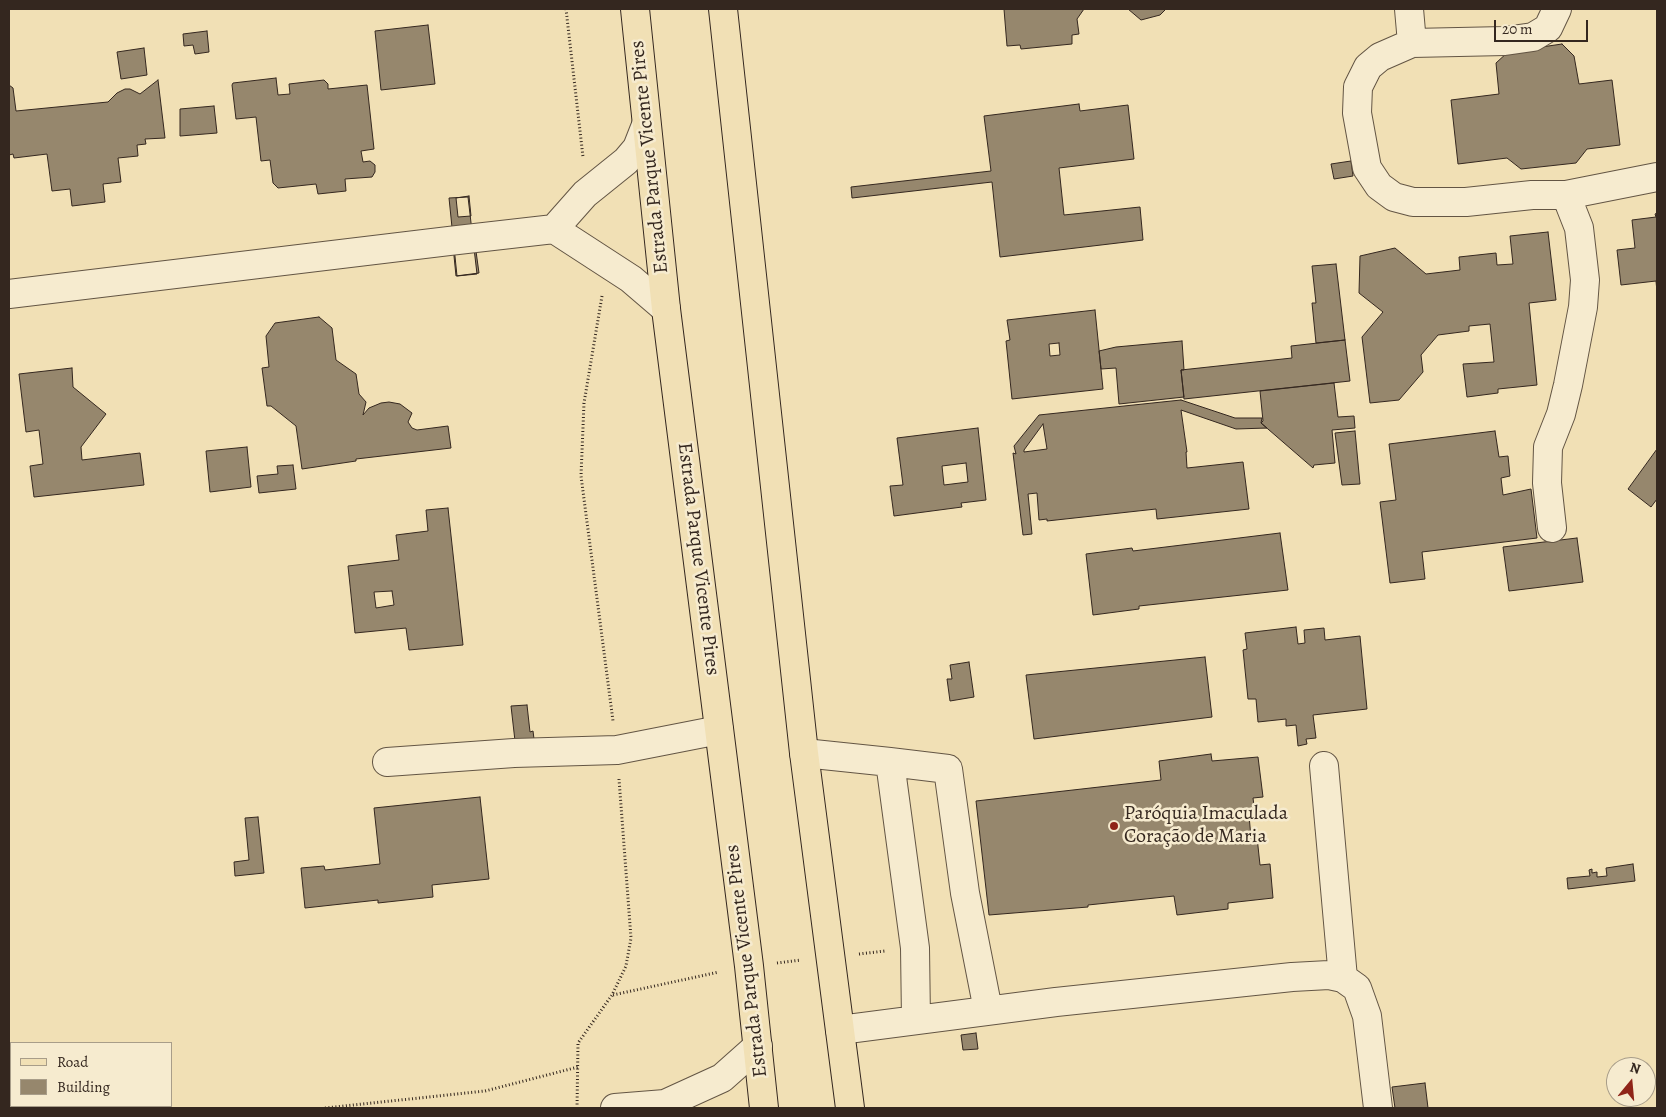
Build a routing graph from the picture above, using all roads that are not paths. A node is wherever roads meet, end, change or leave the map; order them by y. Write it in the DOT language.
graph roads {
  1 [pos="635,9"];
  2 [pos="723,9"];
  3 [pos="1409,9"];
  4 [pos="1557,9"];
  5 [pos="1412,43"];
  6 [pos="646,125"];
  7 [pos="1657,177"];
  8 [pos="1566,195"];
  9 [pos="554,229"];
  10 [pos="9,294"];
  11 [pos="666,309"];
  12 [pos="1552,528"];
  13 [pos="719,730"];
  14 [pos="804,753"];
  15 [pos="387,762"];
  16 [pos="890,762"];
  17 [pos="1324,766"];
  18 [pos="1343,978"];
  19 [pos="988,1010"];
  20 [pos="916,1020"];
  21 [pos="840,1030"];
  22 [pos="758,1046"];
  23 [pos="615,1108"];
  24 [pos="764,1108"];
  25 [pos="850,1108"];
  26 [pos="1378,1108"];
  1 -- 6 [label="main road, Estrada Parque Vicente Pires"];
  2 -- 14 [label="main road"];
  3 -- 5 [label="street"];
  4 -- 5 [label="street"];
  5 -- 8 [label="street"];
  6 -- 9 [label="street"];
  6 -- 11 [label="main road, Estrada Parque Vicente Pires"];
  7 -- 8 [label="street"];
  8 -- 12 [label="street"];
  9 -- 10 [label="street"];
  9 -- 11 [label="street"];
  11 -- 13 [label="main road, Estrada Parque Vicente Pires"];
  13 -- 15 [label="street"];
  13 -- 22 [label="main road, Estrada Parque Vicente Pires"];
  14 -- 16 [label="street"];
  14 -- 21 [label="main road"];
  16 -- 19 [label="street"];
  16 -- 20 [label="street"];
  17 -- 18 [label="street"];
  18 -- 19 [label="street"];
  18 -- 26 [label="street"];
  19 -- 20 [label="street"];
  20 -- 21 [label="street"];
  21 -- 25 [label="main road"];
  22 -- 23 [label="street"];
  22 -- 24 [label="main road, Estrada Parque Vicente Pires"];
}
